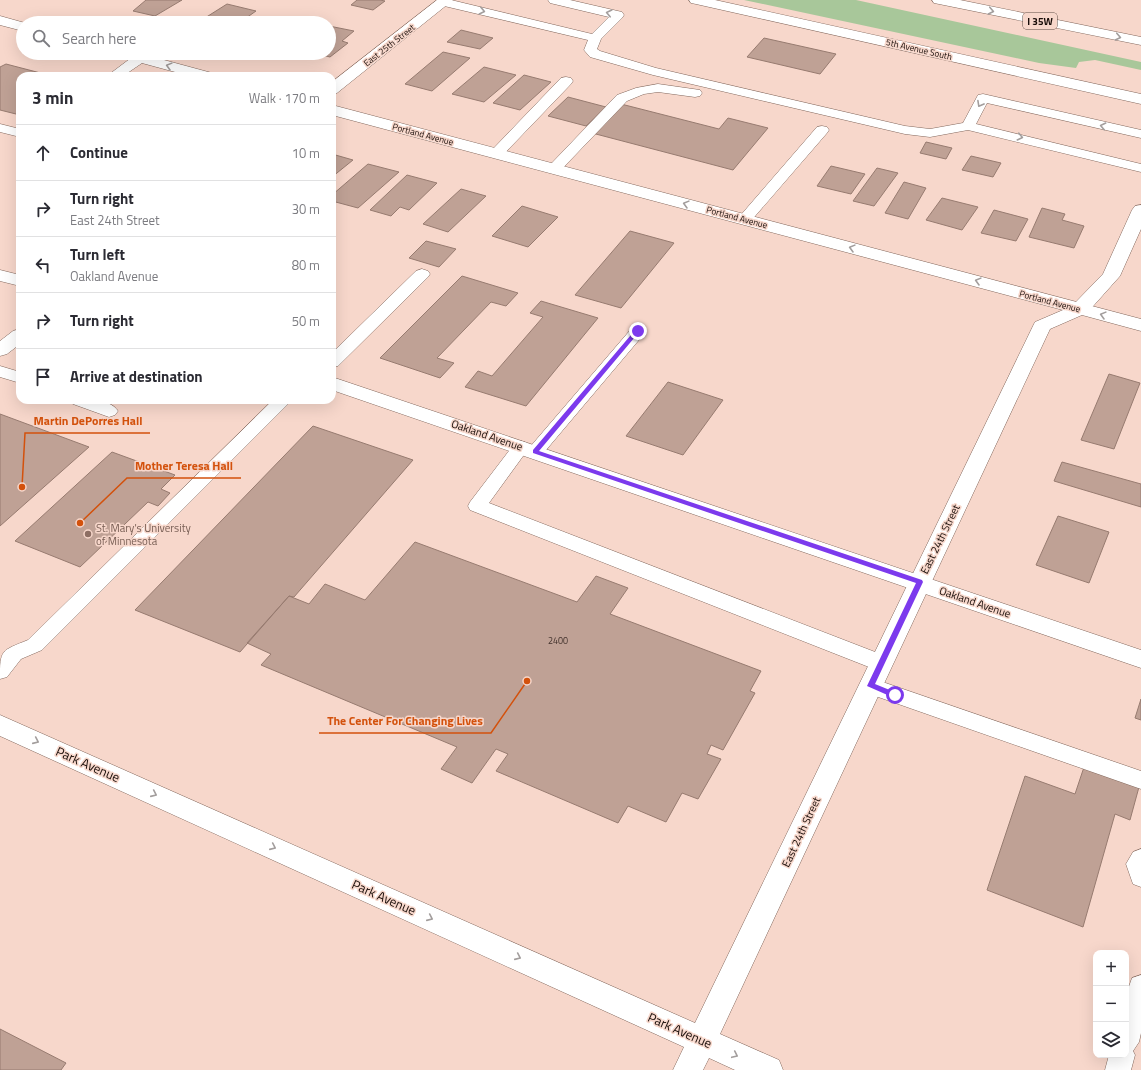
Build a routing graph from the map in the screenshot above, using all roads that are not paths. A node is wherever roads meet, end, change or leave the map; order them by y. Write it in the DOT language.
graph roads {
  1 [pos="554,0"];
  2 [pos="696,0"];
  3 [pos="939,0"];
  4 [pos="445,1"];
  5 [pos="0,20"];
  6 [pos="16,25"];
  7 [pos="595,38"];
  8 [pos="1141,42"];
  9 [pos="137,60"];
  10 [pos="147,60"];
  11 [pos="120,72"];
  12 [pos="192,72"];
  13 [pos="566,81"];
  14 [pos="336,87"];
  15 [pos="1141,99"];
  16 [pos="728,101"];
  17 [pos="336,111"];
  18 [pos="968,126"];
  19 [pos="0,128"];
  20 [pos="822,130"];
  21 [pos="16,132"];
  22 [pos="1141,134"];
  23 [pos="496,154"];
  24 [pos="1141,168"];
  25 [pos="554,169"];
  26 [pos="1141,210"];
  27 [pos="745,219"];
  28 [pos="0,274"];
  29 [pos="422,274"];
  30 [pos="16,280"];
  31 [pos="1080,309"];
  32 [pos="1141,325"];
  33 [pos="638,331"];
  34 [pos="16,338"];
  35 [pos="0,350"];
  36 [pos="336,358"];
  37 [pos="0,371"];
  38 [pos="16,377"];
  39 [pos="336,384"];
  40 [pos="90,404"];
  41 [pos="279,404"];
  42 [pos="109,411"];
  43 [pos="528,449"];
  44 [pos="920,582"];
  45 [pos="1141,659"];
  46 [pos="881,663"];
  47 [pos="0,671"];
  48 [pos="871,686"];
  49 [pos="0,725"];
  50 [pos="1141,780"];
  51 [pos="1141,859"];
  52 [pos="1141,877"];
  53 [pos="1141,986"];
  54 [pos="1129,1031"];
  55 [pos="703,1039"];
  56 [pos="1121,1058"];
  57 [pos="688,1070"];
  58 [pos="768,1070"];
  59 [pos="1118,1070"];
  7 -- 1 [label="lane, one-way"];
  2 -- 15 [label="main road, 5th Avenue South"];
  3 -- 8 [label="main road, I 35W, one-way"];
  4 -- 7 [label="lane, one-way"];
  4 -- 14 [label="main road, East 25th Street"];
  5 -- 6 [label="main road"];
  7 -- 18 [label="lane"];
  9 -- 11 [label="lane"];
  12 -- 10 [label="main road, one-way"];
  13 -- 23 [label="lane"];
  16 -- 25 [label="lane"];
  17 -- 23 [label="main road, Portland Avenue"];
  22 -- 18 [label="lane, one-way"];
  18 -- 24 [label="lane, one-way"];
  19 -- 21 [label="lane"];
  20 -- 27 [label="lane"];
  23 -- 25 [label="main road, Portland Avenue"];
  27 -- 25 [label="main road, Portland Avenue, one-way"];
  26 -- 31 [label="main road, East 24th Street"];
  31 -- 27 [label="main road, Portland Avenue, one-way"];
  28 -- 30 [label="main road"];
  29 -- 36 [label="lane"];
  32 -- 31 [label="main road, Portland Avenue, one-way"];
  31 -- 44 [label="main road, East 24th Street"];
  33 -- 43 [label="lane"];
  34 -- 35 [label="main road"];
  37 -- 38 [label="lane"];
  39 -- 43 [label="main road, Oakland Avenue"];
  40 -- 42 [label="lane"];
  41 -- 47 [label="lane"];
  43 -- 44 [label="main road, Oakland Avenue"];
  43 -- 46 [label="lane"];
  44 -- 45 [label="main road, Oakland Avenue"];
  44 -- 46 [label="main road, East 24th Street"];
  46 -- 48 [label="main road, East 24th Street"];
  48 -- 50 [label="lane"];
  48 -- 55 [label="main road, East 24th Street"];
  49 -- 55 [label="main road, Park Avenue, one-way"];
  51 -- 52 [label="lane"];
  53 -- 54 [label="lane"];
  55 -- 57 [label="main road, East 24th Street"];
  55 -- 58 [label="main road, Park Avenue, one-way"];
  56 -- 59 [label="lane"];
}
